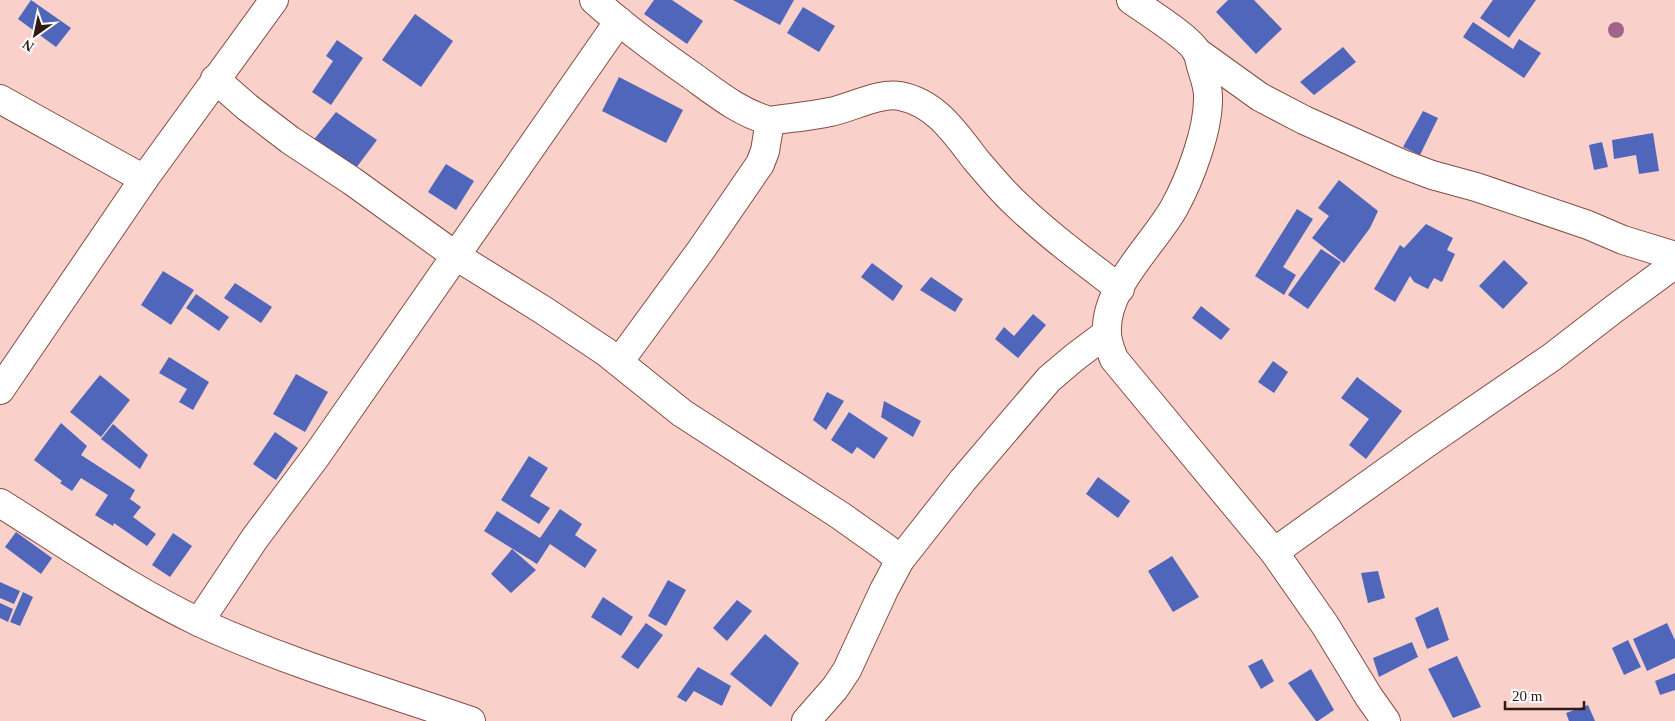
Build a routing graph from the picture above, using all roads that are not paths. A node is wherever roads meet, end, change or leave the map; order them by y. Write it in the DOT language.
graph roads {
  1 [pos="274,0"];
  2 [pos="594,0"];
  3 [pos="1132,0"];
  4 [pos="619,22"];
  5 [pos="1196,50"];
  6 [pos="215,79"];
  7 [pos="0,99"];
  8 [pos="770,121"];
  9 [pos="144,179"];
  10 [pos="456,256"];
  11 [pos="1675,256"];
  12 [pos="1675,264"];
  13 [pos="1120,289"];
  14 [pos="1107,334"];
  15 [pos="619,362"];
  16 [pos="0,390"];
  17 [pos="0,503"];
  18 [pos="1274,552"];
  19 [pos="900,560"];
  20 [pos="199,622"];
  21 [pos="471,721"];
  22 [pos="806,721"];
  23 [pos="1386,721"];
  1 -- 6 [label="street"];
  2 -- 4 [label="street"];
  3 -- 5 [label="street"];
  4 -- 8 [label="street"];
  4 -- 10 [label="street"];
  5 -- 11 [label="street"];
  5 -- 13 [label="street"];
  6 -- 9 [label="street"];
  6 -- 10 [label="street"];
  7 -- 9 [label="street"];
  8 -- 13 [label="street"];
  8 -- 15 [label="street"];
  9 -- 16 [label="street"];
  10 -- 15 [label="street"];
  10 -- 20 [label="street"];
  12 -- 18 [label="street"];
  13 -- 14 [label="street"];
  14 -- 18 [label="street"];
  14 -- 19 [label="street"];
  15 -- 19 [label="street"];
  17 -- 20 [label="street"];
  18 -- 23 [label="street"];
  19 -- 22 [label="street"];
  20 -- 21 [label="street"];
}
